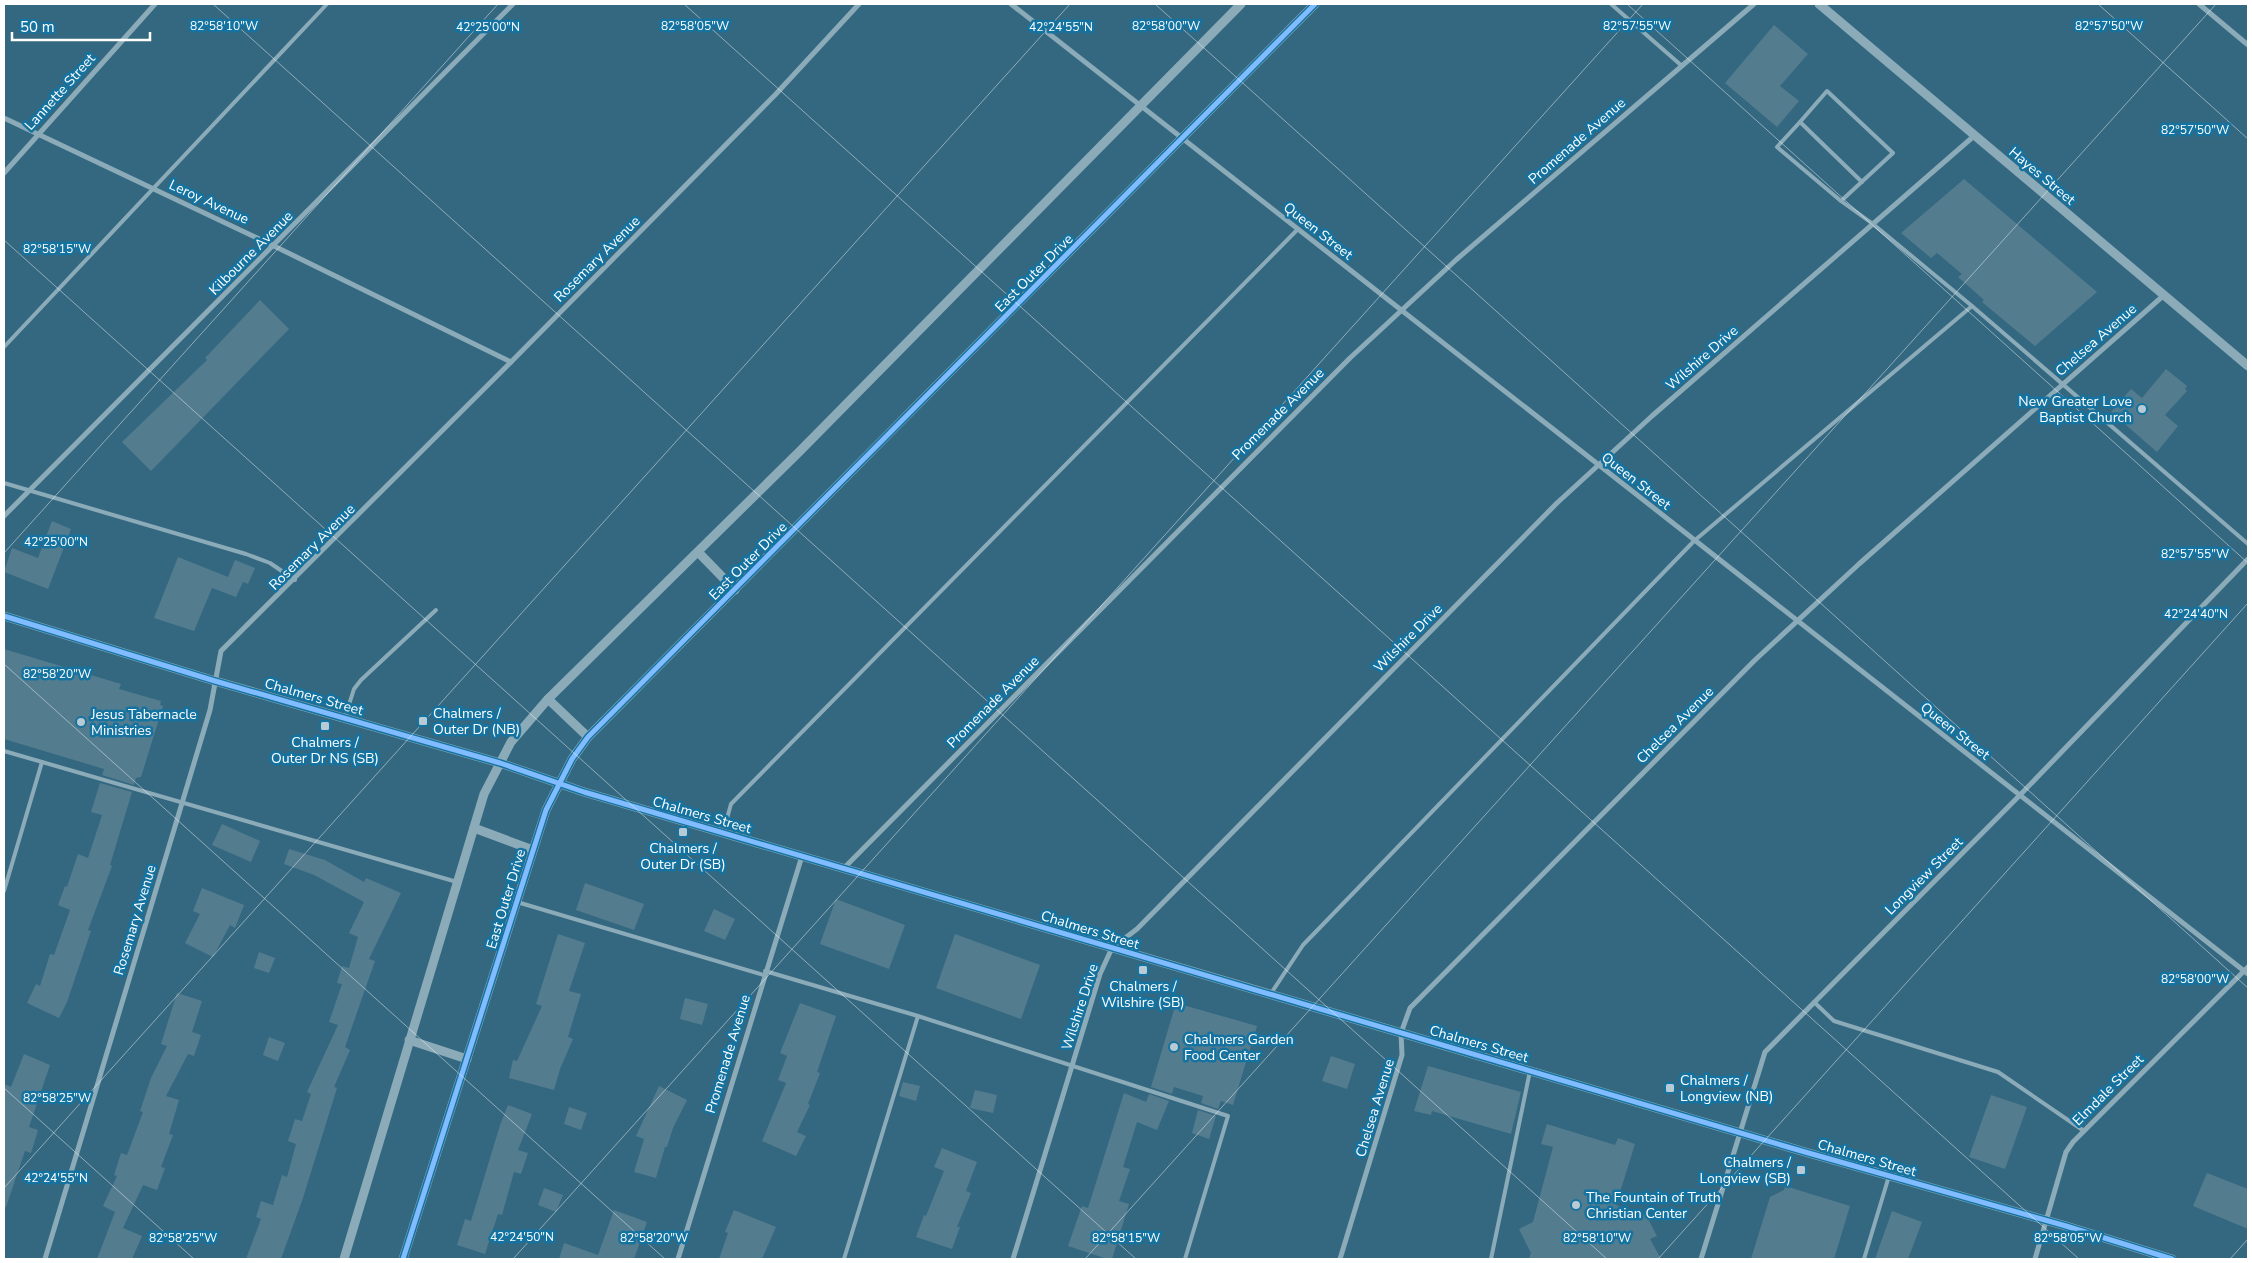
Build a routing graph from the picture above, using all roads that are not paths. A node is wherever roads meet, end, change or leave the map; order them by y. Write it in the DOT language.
graph roads {
  1 [pos="155,4"];
  2 [pos="327,4"];
  3 [pos="513,4"];
  4 [pos="859,4"];
  5 [pos="1011,4"];
  6 [pos="1241,4"];
  7 [pos="1315,4"];
  8 [pos="1611,4"];
  9 [pos="1754,4"];
  10 [pos="1820,4"];
  11 [pos="2200,4"];
  12 [pos="2248,45"];
  13 [pos="1682,66"];
  14 [pos="1140,104"];
  15 [pos="4,118"];
  16 [pos="1800,122"];
  17 [pos="37,134"];
  18 [pos="1974,136"];
  19 [pos="1183,139"];
  20 [pos="4,173"];
  21 [pos="1862,182"];
  22 [pos="152,188"];
  23 [pos="1841,201"];
  24 [pos="1873,224"];
  25 [pos="1298,229"];
  26 [pos="274,246"];
  27 [pos="2163,296"];
  28 [pos="1972,306"];
  29 [pos="1401,310"];
  30 [pos="4,347"];
  31 [pos="511,362"];
  32 [pos="2248,366"];
  33 [pos="2063,384"];
  34 [pos="1598,466"];
  35 [pos="4,483"];
  36 [pos="29,491"];
  37 [pos="4,516"];
  38 [pos="1694,540"];
  39 [pos="2248,544"];
  40 [pos="698,552"];
  41 [pos="2248,559"];
  42 [pos="295,580"];
  43 [pos="735,590"];
  44 [pos="436,610"];
  45 [pos="4,616"];
  46 [pos="1797,621"];
  47 [pos="215,681"];
  48 [pos="548,700"];
  49 [pos="345,717"];
  50 [pos="588,737"];
  51 [pos="4,751"];
  52 [pos="42,762"];
  53 [pos="500,763"];
  54 [pos="559,783"];
  55 [pos="2020,796"];
  56 [pos="183,802"];
  57 [pos="474,828"];
  58 [pos="723,833"];
  59 [pos="533,850"];
  60 [pos="802,856"];
  61 [pos="844,868"];
  62 [pos="457,882"];
  63 [pos="4,891"];
  64 [pos="517,902"];
  65 [pos="1112,948"];
  66 [pos="2247,971"];
  67 [pos="764,973"];
  68 [pos="1270,995"];
  69 [pos="1814,1002"];
  70 [pos="918,1016"];
  71 [pos="1402,1033"];
  72 [pos="409,1040"];
  73 [pos="467,1060"];
  74 [pos="1072,1066"];
  75 [pos="1530,1071"];
  76 [pos="2084,1131"];
  77 [pos="1740,1133"];
  78 [pos="1889,1176"];
  79 [pos="2046,1220"];
  80 [pos="45,1259"];
  81 [pos="344,1259"];
  82 [pos="403,1259"];
  83 [pos="678,1259"];
  84 [pos="844,1259"];
  85 [pos="1013,1259"];
  86 [pos="1185,1259"];
  87 [pos="1340,1259"];
  88 [pos="1491,1259"];
  89 [pos="1701,1259"];
  90 [pos="1864,1259"];
  91 [pos="2035,1259"];
  92 [pos="2172,1259"];
  1 -- 17 [label="street, Lannette Street"];
  2 -- 22 [label="lane"];
  3 -- 26 [label="street, Kilbourne Avenue"];
  4 -- 31 [label="street, Rosemary Avenue"];
  5 -- 14 [label="street, Queen Street"];
  6 -- 14 [label="street"];
  7 -- 19 [label="street, East Outer Drive"];
  8 -- 13 [label="lane"];
  9 -- 13 [label="street, Promenade Avenue"];
  10 -- 18 [label="street, Hayes Street"];
  11 -- 12 [label="street"];
  13 -- 29 [label="street, Promenade Avenue"];
  14 -- 19 [label="street, Queen Street"];
  14 -- 40 [label="street"];
  15 -- 17 [label="street, Leroy Avenue"];
  16 -- 21 [label="lane"];
  16 -- 21 [label="lane"];
  16 -- 23 [label="lane"];
  17 -- 20 [label="street, Lannette Street"];
  17 -- 22 [label="street, Leroy Avenue"];
  18 -- 24 [label="street, Wilshire Drive"];
  18 -- 27 [label="street, Hayes Street"];
  19 -- 25 [label="street, Queen Street"];
  19 -- 43 [label="street, East Outer Drive"];
  21 -- 23 [label="lane"];
  22 -- 26 [label="street, Leroy Avenue"];
  22 -- 30 [label="lane"];
  23 -- 24 [label="lane"];
  24 -- 28 [label="lane"];
  24 -- 34 [label="street, Wilshire Drive"];
  25 -- 29 [label="street, Queen Street"];
  25 -- 58 [label="lane"];
  26 -- 31 [label="street, Leroy Avenue"];
  26 -- 36 [label="street, Kilbourne Avenue"];
  27 -- 32 [label="street, Hayes Street"];
  27 -- 33 [label="street, Chelsea Avenue"];
  28 -- 33 [label="lane"];
  28 -- 38 [label="lane"];
  29 -- 34 [label="street, Queen Street"];
  29 -- 61 [label="street, Promenade Avenue"];
  31 -- 42 [label="street, Rosemary Avenue"];
  33 -- 39 [label="lane"];
  33 -- 46 [label="street, Chelsea Avenue"];
  34 -- 38 [label="street, Queen Street"];
  34 -- 65 [label="street, Wilshire Drive"];
  35 -- 36 [label="lane"];
  36 -- 37 [label="street, Kilbourne Avenue"];
  36 -- 42 [label="lane"];
  38 -- 46 [label="street, Queen Street"];
  38 -- 68 [label="lane"];
  40 -- 43 [label="street"];
  40 -- 48 [label="street"];
  41 -- 55 [label="street, Longview Street"];
  42 -- 47 [label="street, Rosemary Avenue"];
  43 -- 50 [label="street, East Outer Drive"];
  44 -- 49 [label="lane"];
  45 -- 47 [label="street, Chalmers Street"];
  46 -- 55 [label="street, Queen Street"];
  46 -- 71 [label="street, Chelsea Avenue"];
  47 -- 49 [label="street, Chalmers Street"];
  47 -- 56 [label="street, Rosemary Avenue"];
  48 -- 50 [label="street"];
  48 -- 53 [label="street"];
  49 -- 53 [label="street, Chalmers Street"];
  50 -- 54 [label="street, East Outer Drive"];
  51 -- 52 [label="lane"];
  52 -- 56 [label="lane"];
  52 -- 63 [label="lane"];
  53 -- 54 [label="street, Chalmers Street"];
  53 -- 57 [label="street"];
  54 -- 58 [label="street, Chalmers Street"];
  54 -- 59 [label="street, East Outer Drive"];
  55 -- 66 [label="street, Queen Street"];
  55 -- 69 [label="street, Longview Street"];
  56 -- 62 [label="lane"];
  56 -- 80 [label="street, Rosemary Avenue"];
  57 -- 59 [label="street"];
  57 -- 62 [label="street"];
  58 -- 60 [label="street, Chalmers Street"];
  59 -- 64 [label="street, East Outer Drive"];
  60 -- 61 [label="street, Chalmers Street"];
  60 -- 67 [label="street, Promenade Avenue"];
  61 -- 65 [label="street, Chalmers Street"];
  62 -- 72 [label="street"];
  64 -- 67 [label="lane"];
  64 -- 73 [label="street, East Outer Drive"];
  65 -- 68 [label="street, Chalmers Street"];
  65 -- 74 [label="street, Wilshire Drive"];
  66 -- 76 [label="street, Elmdale Street"];
  67 -- 70 [label="lane"];
  67 -- 83 [label="street, Promenade Avenue"];
  68 -- 71 [label="street, Chalmers Street"];
  69 -- 76 [label="lane"];
  69 -- 77 [label="street, Longview Street"];
  70 -- 74 [label="lane"];
  70 -- 84 [label="lane"];
  71 -- 75 [label="street, Chalmers Street"];
  71 -- 87 [label="street, Chelsea Avenue"];
  72 -- 73 [label="street"];
  72 -- 81 [label="street"];
  73 -- 82 [label="street, East Outer Drive"];
  74 -- 85 [label="street, Wilshire Drive"];
  74 -- 86 [label="lane"];
  75 -- 77 [label="street, Chalmers Street"];
  75 -- 88 [label="lane"];
  76 -- 79 [label="street, Elmdale Street"];
  77 -- 78 [label="street, Chalmers Street"];
  77 -- 89 [label="street, Longview Street"];
  78 -- 79 [label="street, Chalmers Street"];
  78 -- 90 [label="lane"];
  79 -- 91 [label="street, Elmdale Street"];
  79 -- 92 [label="street, Chalmers Street"];
}
